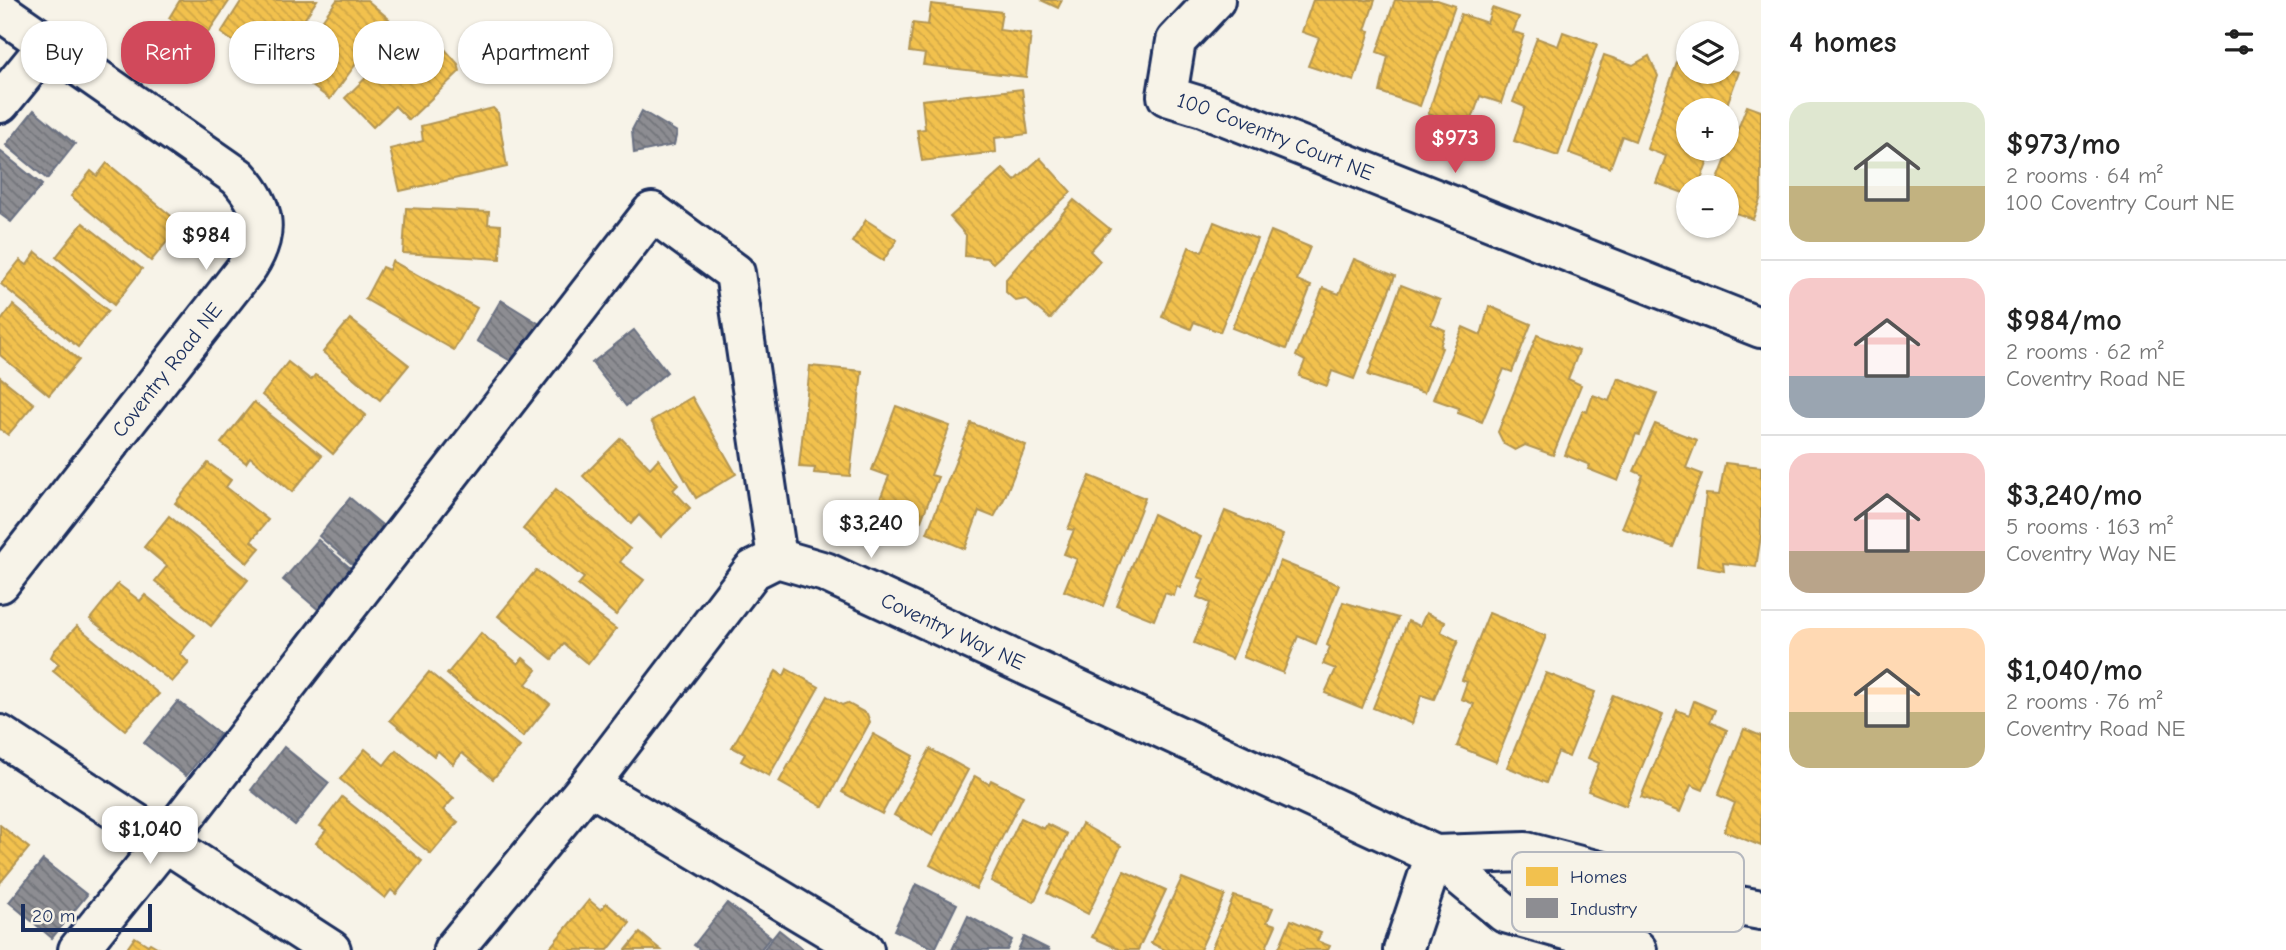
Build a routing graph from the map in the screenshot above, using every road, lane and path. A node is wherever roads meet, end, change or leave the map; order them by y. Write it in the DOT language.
graph roads {
  1 [pos="1215,0"];
  2 [pos="0,11"];
  3 [pos="21,25"];
  4 [pos="21,77"];
  5 [pos="106,84"];
  6 [pos="0,103"];
  7 [pos="1761,328"];
  8 [pos="777,558"];
  9 [pos="0,583"];
  10 [pos="0,735"];
  11 [pos="589,785"];
  12 [pos="166,841"];
  13 [pos="1512,852"];
  14 [pos="1436,855"];
  15 [pos="1512,915"];
  16 [pos="1573,932"];
  17 [pos="78,950"];
  18 [pos="331,950"];
  19 [pos="453,950"];
  20 [pos="864,950"];
  21 [pos="1403,950"];
  22 [pos="1637,950"];
  1 -- 7 [label="street, 100 Coventry Court NE"];
  2 -- 3 [label="street, Coventry Road NE"];
  4 -- 6 [label="street"];
  5 -- 9 [label="street, Coventry Road NE"];
  8 -- 11 [label="street"];
  8 -- 12 [label="street"];
  8 -- 14 [label="street, Coventry Way NE"];
  10 -- 12 [label="street"];
  11 -- 19 [label="street"];
  11 -- 20 [label="street"];
  12 -- 17 [label="street"];
  12 -- 18 [label="street"];
  13 -- 14 [label="street, Coventry Way NE"];
  14 -- 15 [label="street, Coventry Way NE"];
  14 -- 21 [label="street"];
  16 -- 22 [label="street, Coventry Way NE"];
}
